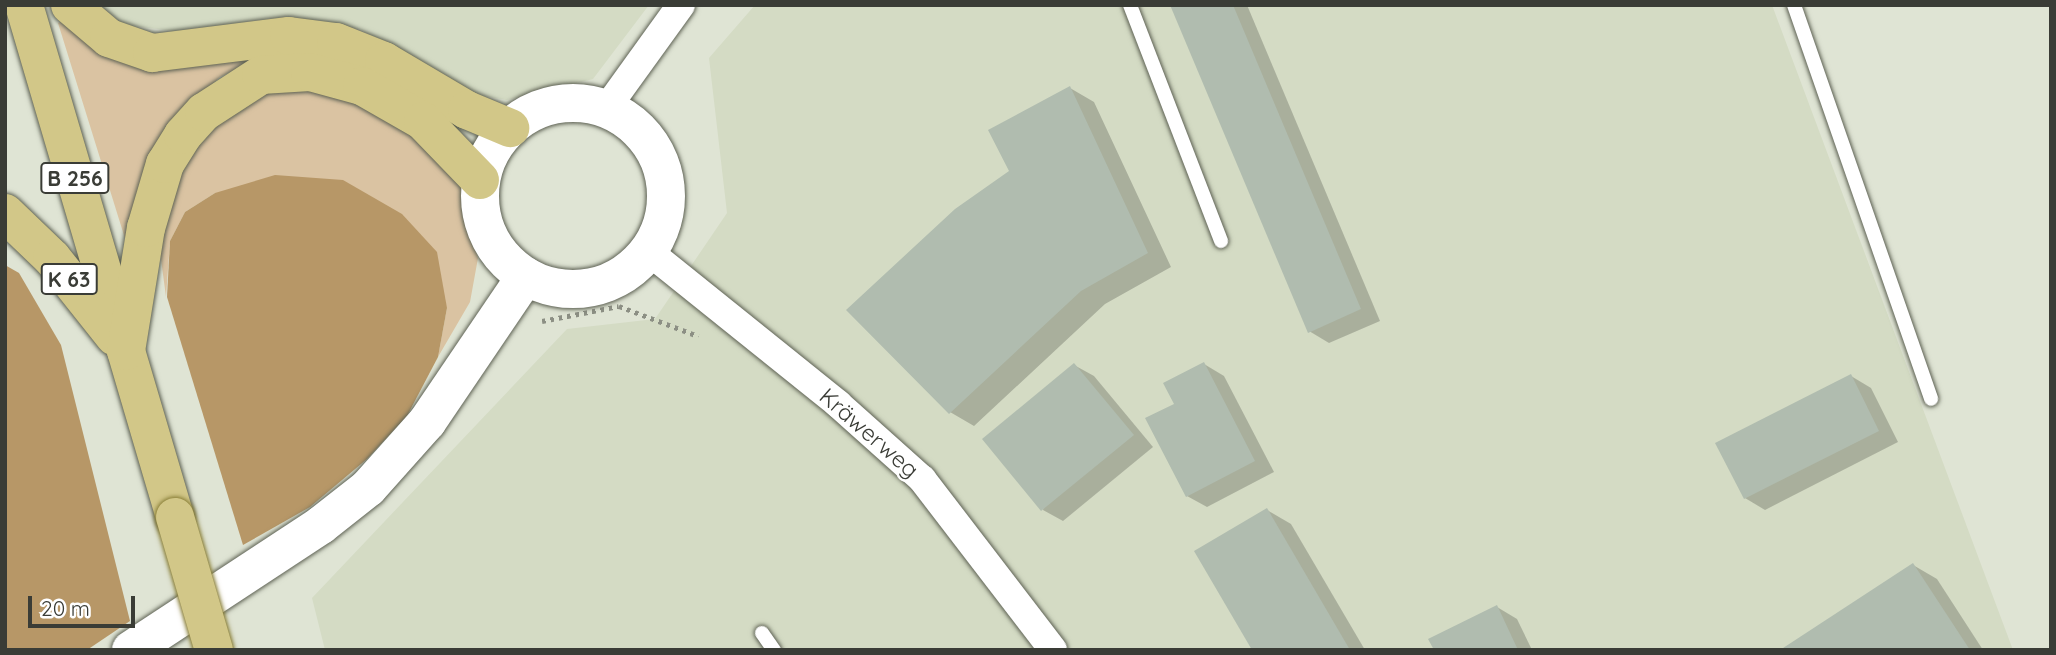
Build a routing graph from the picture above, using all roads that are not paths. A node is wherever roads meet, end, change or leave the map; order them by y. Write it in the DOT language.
graph roads {
  1 [pos="24,5"];
  2 [pos="69,5"];
  3 [pos="681,5"];
  4 [pos="1129,5"];
  5 [pos="1794,5"];
  6 [pos="606,109"];
  7 [pos="510,128"];
  8 [pos="480,180"];
  9 [pos="5,213"];
  10 [pos="1221,241"];
  11 [pos="648,251"];
  12 [pos="526,276"];
  13 [pos="126,351"];
  14 [pos="1931,399"];
  15 [pos="762,633"];
  16 [pos="131,650"];
  17 [pos="214,650"];
  18 [pos="774,650"];
  19 [pos="1053,650"];
  1 -- 13 [label="main road, B 256"];
  2 -- 7 [label="main road"];
  3 -- 6 [label="street"];
  4 -- 10 [label="lane"];
  5 -- 14 [label="lane"];
  6 -- 7 [label="street"];
  6 -- 11 [label="street"];
  7 -- 8 [label="street"];
  8 -- 12 [label="street"];
  8 -- 13 [label="main road"];
  9 -- 13 [label="main road, K 63"];
  11 -- 12 [label="street"];
  11 -- 19 [label="street, Kräwerweg"];
  12 -- 16 [label="street"];
  13 -- 17 [label="main road, B 256, bridge"];
  15 -- 18 [label="lane"];
}
